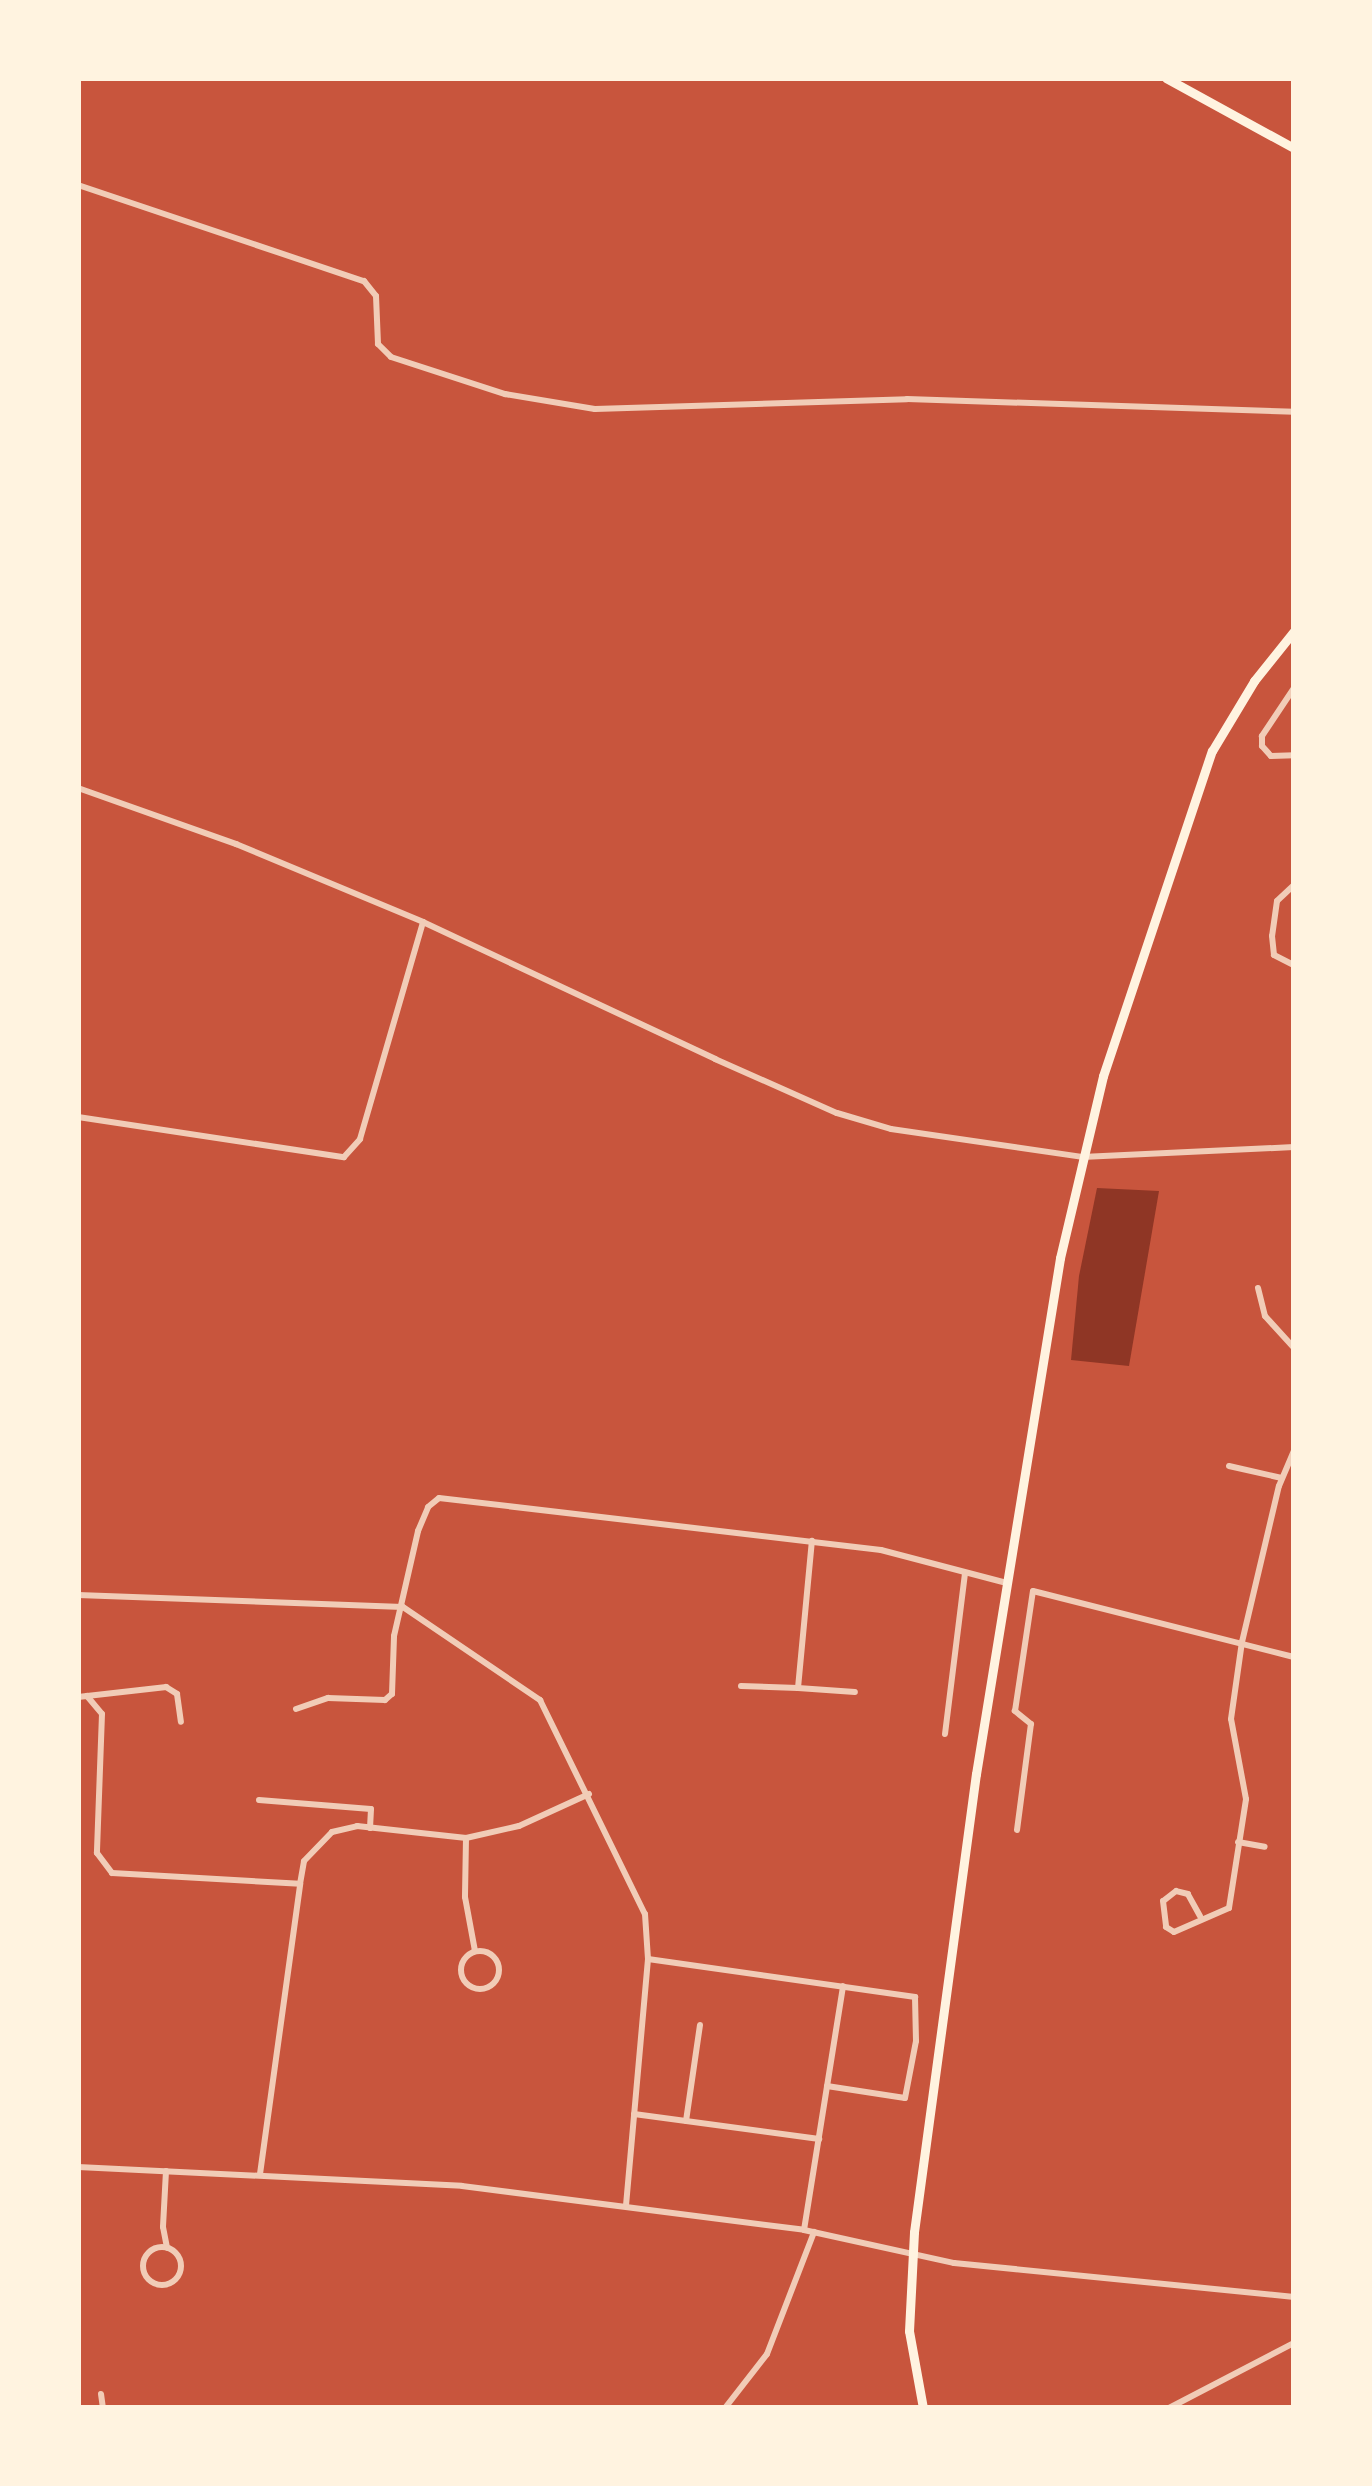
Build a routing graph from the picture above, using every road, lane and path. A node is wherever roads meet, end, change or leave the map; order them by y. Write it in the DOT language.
graph roads {
  1 [pos="1166,78"];
  2 [pos="1294,148"];
  3 [pos="78,185"];
  4 [pos="1294,412"];
  5 [pos="1294,631"];
  6 [pos="1294,688"];
  7 [pos="1294,755"];
  8 [pos="78,788"];
  9 [pos="1294,886"];
  10 [pos="422,922"];
  11 [pos="1294,965"];
  12 [pos="78,1117"];
  13 [pos="1294,1147"];
  14 [pos="1082,1157"];
  15 [pos="1258,1288"];
  16 [pos="1294,1348"];
  17 [pos="1294,1451"];
  18 [pos="1229,1466"];
  19 [pos="1282,1478"];
  20 [pos="812,1541"];
  21 [pos="965,1574"];
  22 [pos="1006,1583"];
  23 [pos="78,1595"];
  24 [pos="403,1607"];
  25 [pos="1242,1642"];
  26 [pos="1294,1657"];
  27 [pos="741,1686"];
  28 [pos="797,1688"];
  29 [pos="855,1692"];
  30 [pos="82,1696"];
  31 [pos="296,1709"];
  32 [pos="181,1722"];
  33 [pos="945,1734"];
  34 [pos="589,1794"];
  35 [pos="259,1800"];
  36 [pos="370,1828"];
  37 [pos="1017,1830"];
  38 [pos="466,1838"];
  39 [pos="1238,1841"];
  40 [pos="1265,1847"];
  41 [pos="301,1885"];
  42 [pos="1199,1916"];
  43 [pos="475,1951"];
  44 [pos="648,1959"];
  45 [pos="843,1986"];
  46 [pos="700,2025"];
  47 [pos="827,2086"];
  48 [pos="634,2114"];
  49 [pos="686,2121"];
  50 [pos="819,2139"];
  51 [pos="78,2167"];
  52 [pos="166,2170"];
  53 [pos="260,2174"];
  54 [pos="626,2207"];
  55 [pos="804,2230"];
  56 [pos="814,2232"];
  57 [pos="167,2248"];
  58 [pos="912,2257"];
  59 [pos="1294,2297"];
  60 [pos="1294,2343"];
  61 [pos="101,2394"];
  62 [pos="103,2408"];
  63 [pos="725,2408"];
  64 [pos="923,2408"];
  65 [pos="1169,2408"];
  1 -- 2 [label="main road"];
  3 -- 4 [label="street"];
  5 -- 14 [label="main road"];
  6 -- 7 [label="street"];
  8 -- 10 [label="street"];
  9 -- 11 [label="street"];
  10 -- 12 [label="street"];
  10 -- 14 [label="street"];
  13 -- 14 [label="street"];
  14 -- 22 [label="main road"];
  15 -- 16 [label="street"];
  17 -- 19 [label="street"];
  18 -- 19 [label="street"];
  19 -- 25 [label="street"];
  20 -- 21 [label="street"];
  20 -- 24 [label="street"];
  20 -- 28 [label="street"];
  21 -- 22 [label="street"];
  21 -- 33 [label="street"];
  22 -- 58 [label="main road"];
  23 -- 24 [label="street"];
  24 -- 31 [label="street"];
  24 -- 34 [label="street"];
  25 -- 26 [label="street"];
  25 -- 37 [label="street"];
  25 -- 39 [label="street"];
  27 -- 28 [label="street"];
  28 -- 29 [label="street"];
  30 -- 32 [label="street"];
  30 -- 41 [label="street"];
  34 -- 38 [label="street"];
  34 -- 44 [label="street"];
  35 -- 36 [label="street"];
  36 -- 38 [label="street"];
  36 -- 41 [label="street"];
  38 -- 43 [label="street"];
  39 -- 40 [label="street"];
  39 -- 42 [label="street"];
  41 -- 53 [label="street"];
  42 -- 42 [label="street"];
  43 -- 43 [label="street"];
  44 -- 45 [label="street"];
  44 -- 48 [label="street"];
  45 -- 47 [label="street"];
  45 -- 47 [label="street"];
  46 -- 49 [label="street"];
  47 -- 50 [label="street"];
  48 -- 49 [label="street"];
  48 -- 54 [label="street"];
  49 -- 50 [label="street"];
  50 -- 55 [label="street"];
  51 -- 52 [label="street"];
  52 -- 53 [label="street"];
  52 -- 57 [label="street"];
  53 -- 54 [label="street"];
  54 -- 55 [label="street"];
  55 -- 56 [label="street"];
  56 -- 58 [label="street"];
  56 -- 63 [label="street"];
  57 -- 57 [label="street"];
  58 -- 59 [label="street"];
  58 -- 64 [label="main road"];
  60 -- 65 [label="street"];
  61 -- 62 [label="street"];
}
